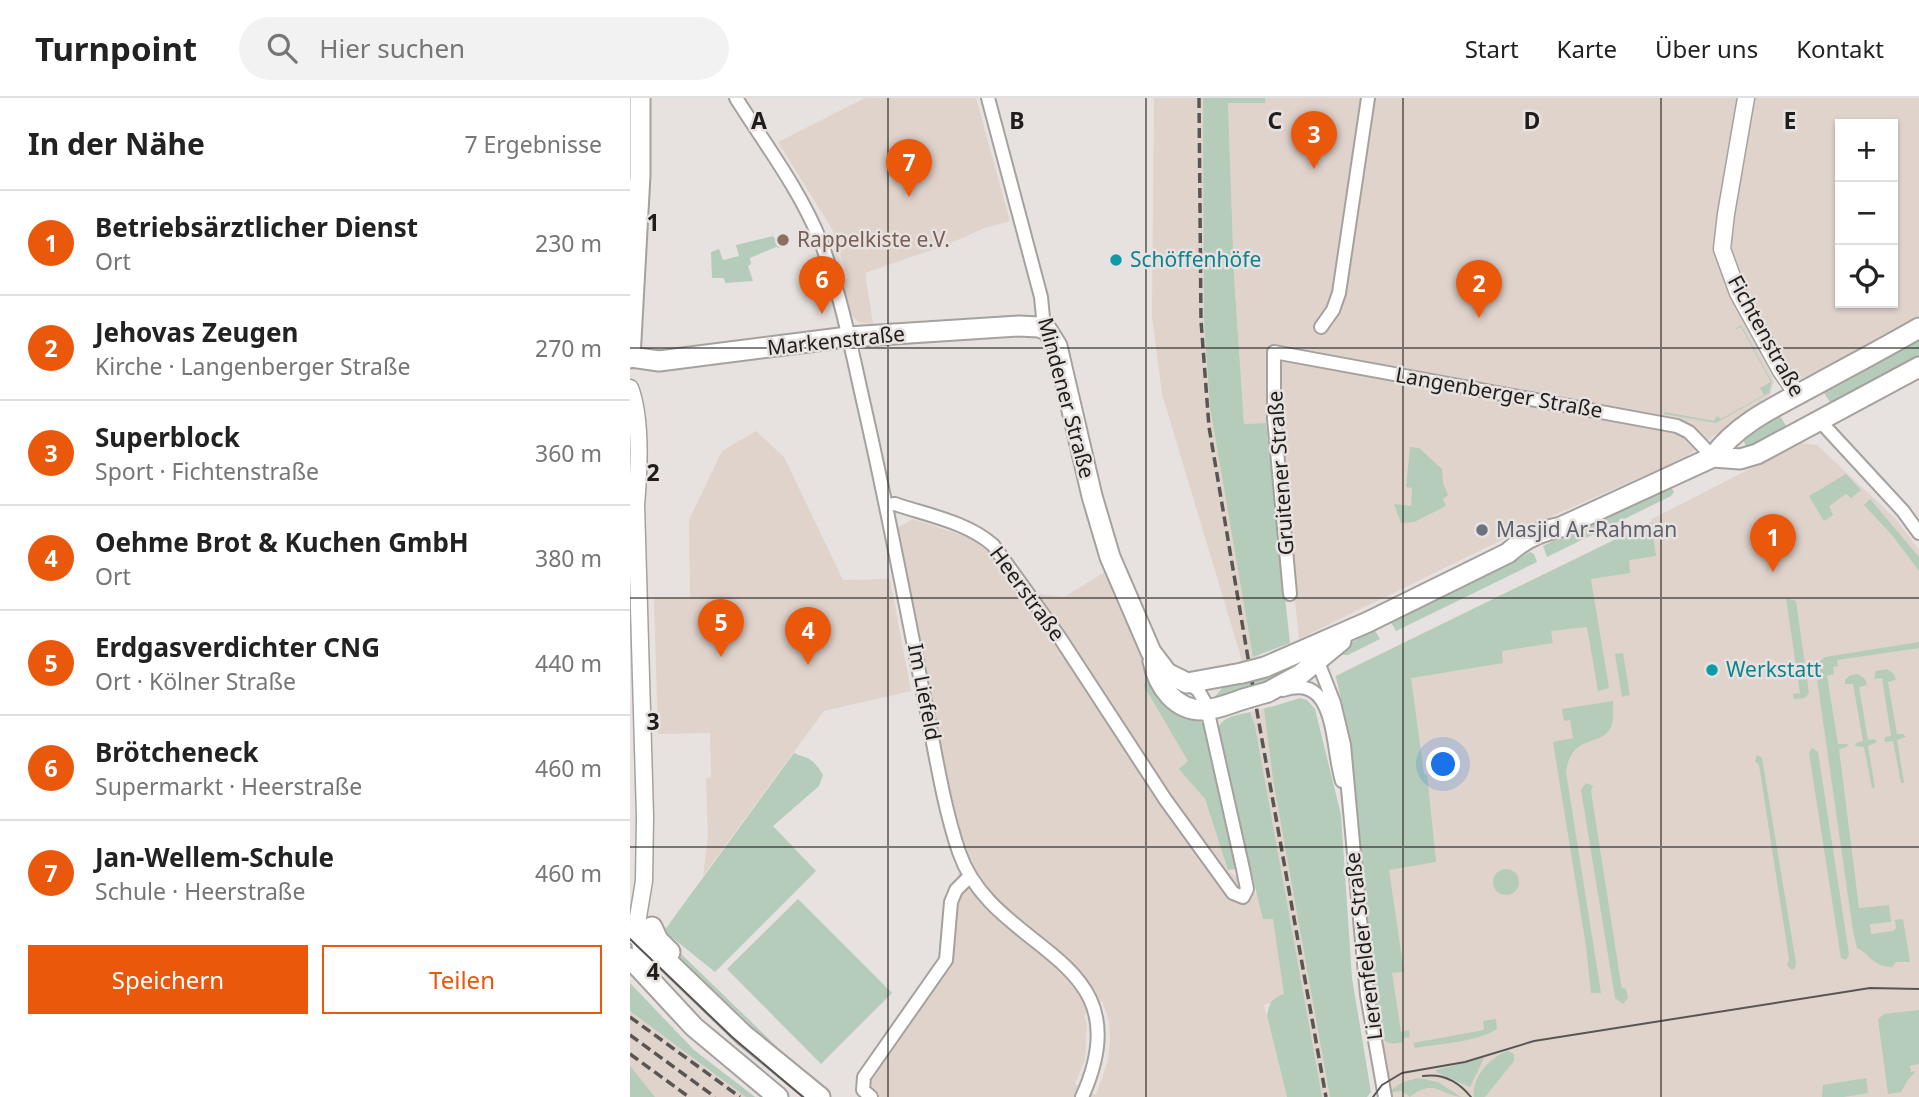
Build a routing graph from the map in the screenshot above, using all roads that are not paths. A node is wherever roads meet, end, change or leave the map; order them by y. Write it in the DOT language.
graph roads {
  1 [pos="640,98"];
  2 [pos="736,98"];
  3 [pos="988,98"];
  4 [pos="1368,98"];
  5 [pos="1746,98"];
  6 [pos="1321,327"];
  7 [pos="1044,328"];
  8 [pos="1919,328"];
  9 [pos="848,337"];
  10 [pos="1274,352"];
  11 [pos="630,358"];
  12 [pos="1919,367"];
  13 [pos="630,388"];
  14 [pos="1808,407"];
  15 [pos="1713,457"];
  16 [pos="630,480"];
  17 [pos="636,505"];
  18 [pos="886,505"];
  19 [pos="1919,533"];
  20 [pos="1290,594"];
  21 [pos="1368,622"];
  22 [pos="1151,652"];
  23 [pos="1311,659"];
  24 [pos="1239,674"];
  25 [pos="1196,682"];
  26 [pos="1315,691"];
  27 [pos="1268,692"];
  28 [pos="1206,707"];
  29 [pos="1347,795"];
  30 [pos="1243,869"];
  31 [pos="969,877"];
  32 [pos="638,926"];
  33 [pos="630,958"];
  34 [pos="650,980"];
  35 [pos="778,1097"];
  36 [pos="820,1097"];
  37 [pos="870,1097"];
  38 [pos="1082,1097"];
  39 [pos="1385,1097"];
  1 -- 11 [label="main road"];
  2 -- 9 [label="street"];
  3 -- 7 [label="street, Mindener Straße"];
  4 -- 6 [label="street"];
  5 -- 14 [label="street, Fichtenstraße"];
  7 -- 9 [label="main road, Markenstraße"];
  7 -- 22 [label="main road, Mindener Straße"];
  8 -- 14 [label="main road"];
  9 -- 11 [label="main road, Markenstraße"];
  9 -- 18 [label="street"];
  10 -- 15 [label="street, Langenberger Straße"];
  10 -- 20 [label="street, Gruitener Straße"];
  12 -- 14 [label="main road"];
  13 -- 17 [label="street"];
  14 -- 15 [label="main road"];
  14 -- 15 [label="main road"];
  14 -- 19 [label="street"];
  15 -- 21 [label="main road"];
  16 -- 17 [label="street"];
  17 -- 32 [label="street"];
  18 -- 30 [label="street, Heerstraße"];
  18 -- 31 [label="street, Im Liefeld"];
  21 -- 23 [label="main road"];
  21 -- 23 [label="main road"];
  22 -- 25 [label="main road, Mindener Straße"];
  22 -- 28 [label="main road, Mindener Straße"];
  23 -- 24 [label="main road, bridge"];
  23 -- 26 [label="street, Lierenfelder Straße"];
  23 -- 27 [label="main road"];
  23 -- 29 [label="street, Lierenfelder Straße"];
  24 -- 25 [label="main road"];
  24 -- 28 [label="street"];
  25 -- 28 [label="street, Mindener Straße"];
  26 -- 27 [label="street"];
  26 -- 29 [label="street, Lierenfelder Straße"];
  27 -- 28 [label="main road, bridge"];
  28 -- 30 [label="street, Mindener Straße"];
  29 -- 39 [label="street, Lierenfelder Straße"];
  31 -- 37 [label="street"];
  31 -- 38 [label="street, Im Liefeld"];
  32 -- 34 [label="street"];
  32 -- 36 [label="main road"];
  33 -- 34 [label="main road"];
  34 -- 35 [label="main road"];
}
